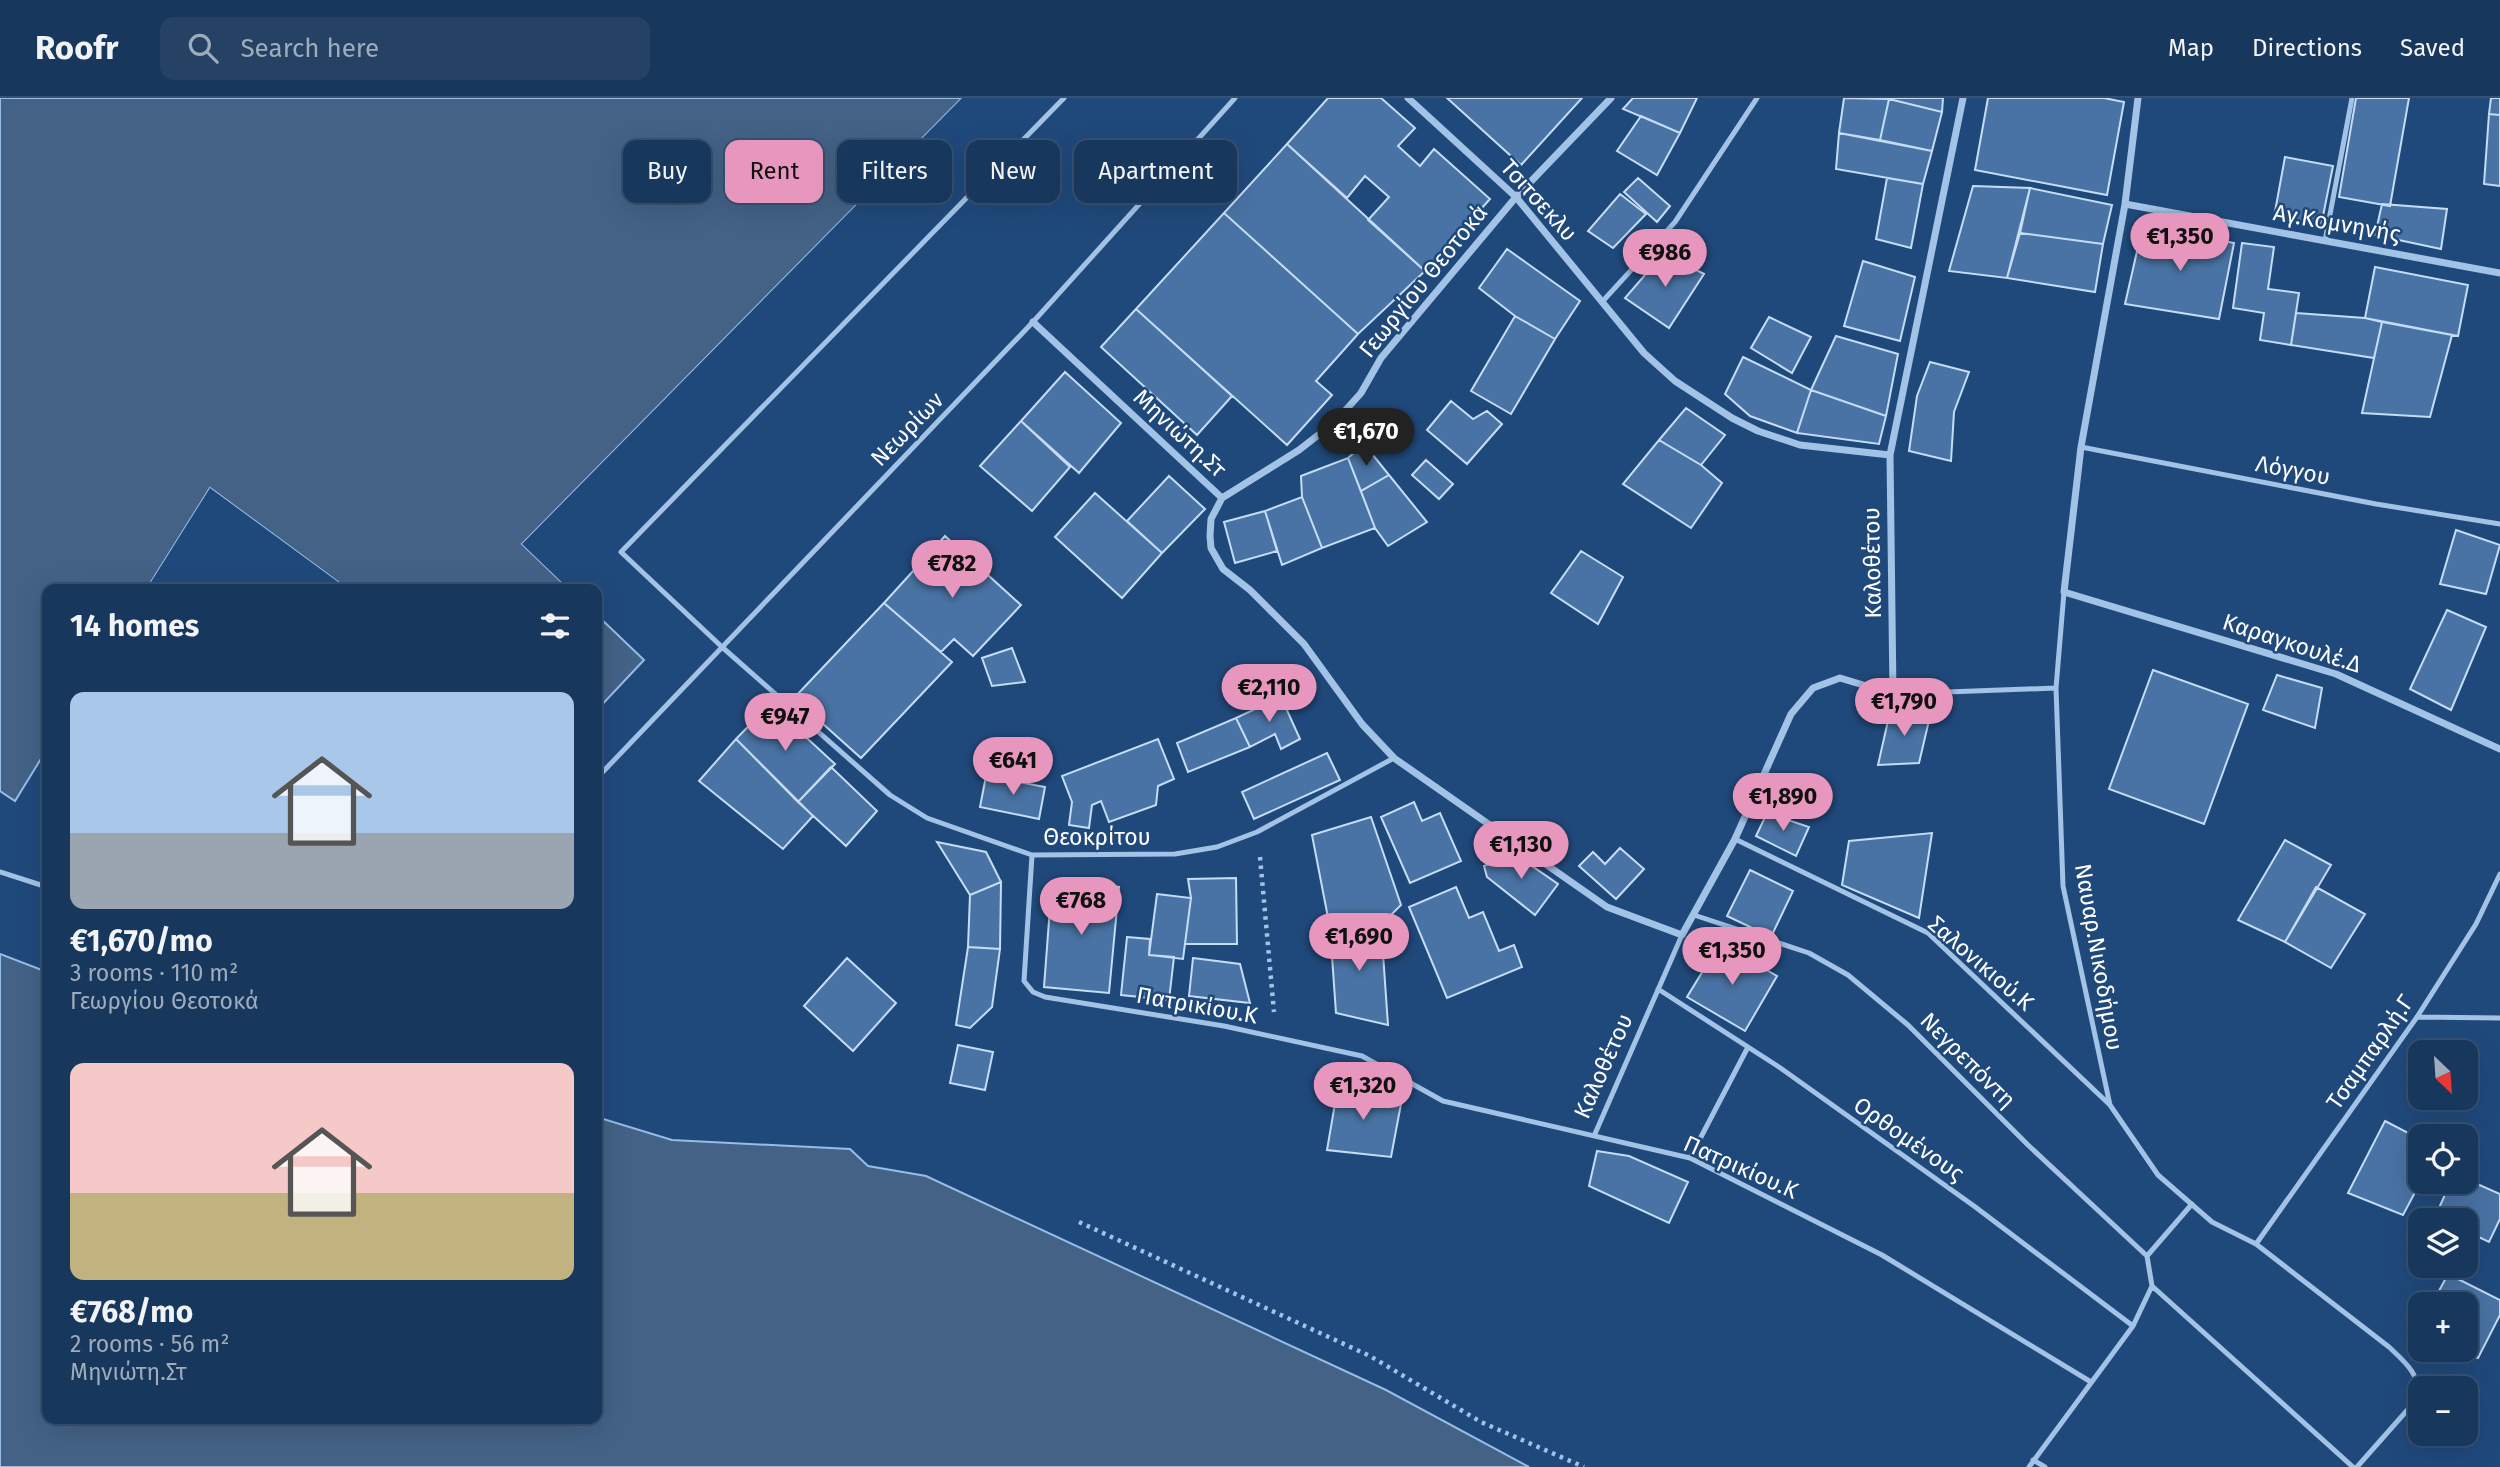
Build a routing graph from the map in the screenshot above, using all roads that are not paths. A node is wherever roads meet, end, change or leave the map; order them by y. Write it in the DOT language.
graph roads {
  1 [pos="1064,98"];
  2 [pos="1236,98"];
  3 [pos="1408,98"];
  4 [pos="1611,98"];
  5 [pos="1757,98"];
  6 [pos="1963,98"];
  7 [pos="2138,98"];
  8 [pos="2352,98"];
  9 [pos="1516,197"];
  10 [pos="2125,204"];
  11 [pos="2325,241"];
  12 [pos="2500,273"];
  13 [pos="1602,302"];
  14 [pos="1033,322"];
  15 [pos="2081,447"];
  16 [pos="1890,455"];
  17 [pos="1222,498"];
  18 [pos="2500,524"];
  19 [pos="2064,592"];
  20 [pos="722,647"];
  21 [pos="2056,688"];
  22 [pos="1893,694"];
  23 [pos="2500,749"];
  24 [pos="1394,758"];
  25 [pos="602,773"];
  26 [pos="1735,839"];
  27 [pos="1032,855"];
  28 [pos="0,872"];
  29 [pos="2500,874"];
  30 [pos="42,885"];
  31 [pos="1694,915"];
  32 [pos="1682,935"];
  33 [pos="1658,989"];
  34 [pos="2417,1017"];
  35 [pos="2500,1018"];
  36 [pos="1748,1047"];
  37 [pos="2110,1105"];
  38 [pos="1594,1136"];
  39 [pos="1690,1158"];
  40 [pos="2192,1204"];
  41 [pos="2256,1244"];
  42 [pos="2147,1256"];
  43 [pos="2152,1286"];
  44 [pos="2133,1326"];
  45 [pos="2091,1382"];
  46 [pos="2033,1460"];
  47 [pos="2029,1467"];
  48 [pos="2045,1467"];
  49 [pos="2355,1467"];
  1 -- 20 [label="lane, Θεοκρίτου"];
  2 -- 14 [label="lane, Νεωρίων"];
  3 -- 9 [label="street, Τσιτσεκλυ"];
  4 -- 9 [label="street, Γεωργίου Θεοτοκά"];
  5 -- 13 [label="lane"];
  6 -- 16 [label="street, Καλοθέτου"];
  7 -- 10 [label="street"];
  8 -- 11 [label="lane"];
  9 -- 13 [label="street, Τσιτσεκλυ"];
  9 -- 17 [label="street, Γεωργίου Θεοτοκά"];
  10 -- 11 [label="street, Αγ.Κομνηνής"];
  10 -- 15 [label="street"];
  11 -- 12 [label="street, Αγ.Κομνηνής"];
  13 -- 16 [label="street, Τσιτσεκλυ"];
  14 -- 17 [label="street, Μηνιώτη.Στ"];
  14 -- 20 [label="lane, Νεωρίων"];
  15 -- 18 [label="lane, Λόγγου"];
  15 -- 19 [label="street"];
  16 -- 22 [label="street, Καλοθέτου"];
  17 -- 24 [label="street, Μηνιώτη.Στ"];
  19 -- 21 [label="lane, Ναυαρ.Νικοδήμου"];
  19 -- 23 [label="street, Καραγκουλέ.Δ"];
  20 -- 25 [label="lane, Νεωρίων"];
  20 -- 27 [label="lane, Θεοκρίτου"];
  21 -- 22 [label="lane"];
  21 -- 37 [label="lane, Ναυαρ.Νικοδήμου"];
  22 -- 26 [label="street"];
  24 -- 27 [label="lane, Θεοκρίτου"];
  24 -- 32 [label="street, Μηνιώτη.Στ"];
  26 -- 31 [label="street"];
  26 -- 37 [label="lane, Σαλονικιού.Κ"];
  27 -- 38 [label="lane, Πατρικίου.Κ"];
  28 -- 30 [label="lane"];
  29 -- 34 [label="lane, Τσαμπαρλή.Γ"];
  31 -- 32 [label="street"];
  31 -- 42 [label="lane, Νεγρεπόντη"];
  32 -- 33 [label="lane, Καλοθέτου"];
  33 -- 36 [label="lane, Ορθομένους"];
  33 -- 38 [label="lane, Καλοθέτου"];
  34 -- 35 [label="lane"];
  34 -- 41 [label="lane, Τσαμπαρλή.Γ"];
  36 -- 39 [label="lane"];
  36 -- 44 [label="lane, Ορθομένους"];
  37 -- 40 [label="lane"];
  38 -- 39 [label="lane, Πατρικίου.Κ"];
  39 -- 45 [label="lane, Πατρικίου.Κ"];
  40 -- 41 [label="lane"];
  40 -- 42 [label="lane"];
  41 -- 49 [label="lane"];
  42 -- 43 [label="lane"];
  43 -- 44 [label="lane"];
  43 -- 49 [label="lane"];
  44 -- 45 [label="lane"];
  45 -- 46 [label="lane"];
  46 -- 47 [label="lane"];
  46 -- 48 [label="lane"];
}
